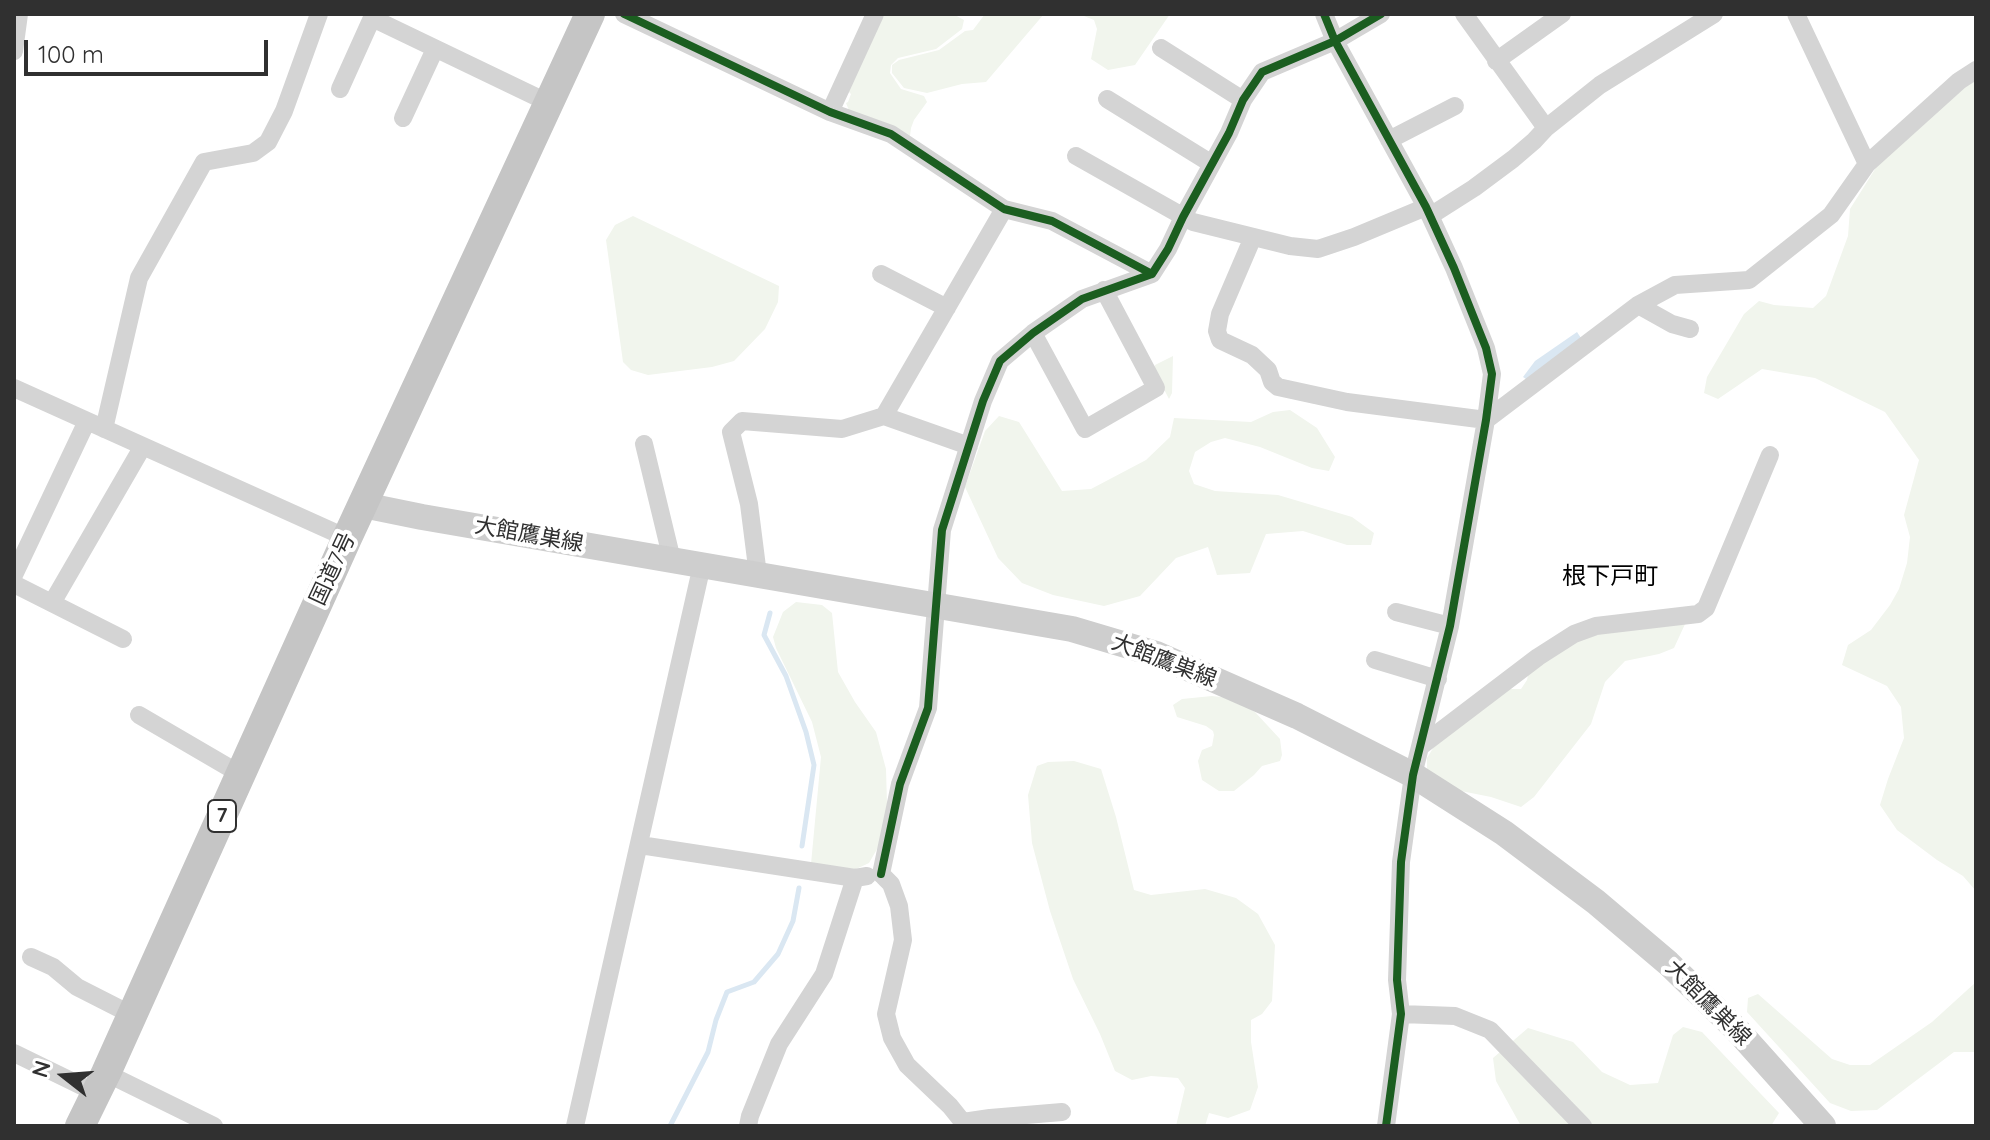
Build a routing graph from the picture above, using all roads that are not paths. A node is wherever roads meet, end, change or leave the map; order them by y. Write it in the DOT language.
graph roads {
  1 [pos="19,14"];
  2 [pos="319,14"];
  3 [pos="590,14"];
  4 [pos="624,14"];
  5 [pos="875,14"];
  6 [pos="1324,14"];
  7 [pos="1381,14"];
  8 [pos="1464,14"];
  9 [pos="1562,14"];
  10 [pos="1714,14"];
  11 [pos="1796,14"];
  12 [pos="1335,41"];
  13 [pos="1161,48"];
  14 [pos="435,49"];
  15 [pos="14,51"];
  16 [pos="1496,61"];
  17 [pos="1976,70"];
  18 [pos="340,89"];
  19 [pos="1107,99"];
  20 [pos="1243,100"];
  21 [pos="549,103"];
  22 [pos="1455,106"];
  23 [pos="830,112"];
  24 [pos="403,118"];
  25 [pos="1546,128"];
  26 [pos="1389,140"];
  27 [pos="1076,156"];
  28 [pos="1212,164"];
  29 [pos="1867,164"];
  30 [pos="1004,209"];
  31 [pos="1428,212"];
  32 [pos="1183,217"];
  33 [pos="1253,237"];
  34 [pos="881,274"];
  35 [pos="1152,274"];
  36 [pos="1104,290"];
  37 [pos="1638,305"];
  38 [pos="947,308"];
  39 [pos="1690,329"];
  40 [pos="1033,333"];
  41 [pos="14,388"];
  42 [pos="884,416"];
  43 [pos="1486,420"];
  44 [pos="95,425"];
  45 [pos="644,444"];
  46 [pos="143,446"];
  47 [pos="969,446"];
  48 [pos="1770,455"];
  49 [pos="363,505"];
  50 [pos="347,538"];
  51 [pos="672,560"];
  52 [pos="702,565"];
  53 [pos="14,575"];
  54 [pos="758,575"];
  55 [pos="14,584"];
  56 [pos="52,603"];
  57 [pos="936,606"];
  58 [pos="1396,612"];
  59 [pos="1450,626"];
  60 [pos="123,639"];
  61 [pos="1375,660"];
  62 [pos="1438,679"];
  63 [pos="139,715"];
  64 [pos="1421,746"];
  65 [pos="240,774"];
  66 [pos="1413,775"];
  67 [pos="640,845"];
  68 [pos="881,874"];
  69 [pos="855,878"];
  70 [pos="31,957"];
  71 [pos="1401,1014"];
  72 [pos="132,1015"];
  73 [pos="14,1053"];
  74 [pos="101,1083"];
  75 [pos="1062,1112"];
  76 [pos="965,1124"];
  77 [pos="80,1126"];
  78 [pos="214,1126"];
  79 [pos="575,1126"];
  80 [pos="748,1126"];
  81 [pos="1386,1126"];
  82 [pos="1583,1126"];
  83 [pos="1823,1126"];
  1 -- 15 [label="street"];
  2 -- 44 [label="street"];
  3 -- 21 [label="highway, 国道7号 / 7"];
  4 -- 23 [label="street"];
  5 -- 23 [label="street"];
  6 -- 12 [label="street"];
  7 -- 12 [label="street"];
  8 -- 16 [label="street"];
  9 -- 16 [label="street"];
  10 -- 25 [label="street"];
  11 -- 29 [label="street"];
  12 -- 20 [label="street"];
  12 -- 26 [label="street"];
  13 -- 20 [label="street"];
  14 -- 18 [label="street"];
  14 -- 21 [label="street"];
  14 -- 24 [label="street"];
  16 -- 25 [label="street"];
  17 -- 29 [label="street"];
  19 -- 28 [label="street"];
  20 -- 28 [label="street"];
  21 -- 49 [label="highway, 国道7号 / 7"];
  22 -- 26 [label="street"];
  23 -- 30 [label="street"];
  25 -- 31 [label="street"];
  26 -- 31 [label="street"];
  27 -- 32 [label="street"];
  28 -- 32 [label="street"];
  29 -- 37 [label="street"];
  30 -- 35 [label="street"];
  30 -- 38 [label="street"];
  31 -- 33 [label="street"];
  31 -- 43 [label="street"];
  32 -- 33 [label="street"];
  32 -- 35 [label="street"];
  33 -- 43 [label="street"];
  34 -- 38 [label="street"];
  35 -- 36 [label="street"];
  36 -- 40 [label="street"];
  36 -- 40 [label="street"];
  37 -- 39 [label="street"];
  37 -- 43 [label="street"];
  38 -- 42 [label="street"];
  40 -- 47 [label="street"];
  41 -- 44 [label="street"];
  42 -- 47 [label="street"];
  42 -- 54 [label="street"];
  43 -- 59 [label="street"];
  44 -- 46 [label="street"];
  44 -- 53 [label="street"];
  45 -- 51 [label="street"];
  46 -- 50 [label="street"];
  46 -- 56 [label="street"];
  47 -- 57 [label="street"];
  48 -- 64 [label="street"];
  49 -- 50 [label="highway, 国道7号 / 7"];
  49 -- 51 [label="main road, 大館鷹巣線"];
  50 -- 65 [label="highway, 国道7号 / 7"];
  51 -- 52 [label="main road, 大館鷹巣線"];
  52 -- 54 [label="main road, 大館鷹巣線"];
  52 -- 67 [label="street"];
  54 -- 57 [label="main road, 大館鷹巣線"];
  55 -- 56 [label="street"];
  56 -- 60 [label="street"];
  57 -- 66 [label="main road, 大館鷹巣線"];
  57 -- 68 [label="street"];
  58 -- 59 [label="street"];
  59 -- 62 [label="street"];
  61 -- 62 [label="street"];
  62 -- 64 [label="street"];
  63 -- 65 [label="street"];
  64 -- 66 [label="street"];
  65 -- 72 [label="highway, 国道7号 / 7"];
  66 -- 71 [label="street"];
  66 -- 83 [label="main road, 大館鷹巣線"];
  67 -- 69 [label="street"];
  67 -- 79 [label="street"];
  68 -- 69 [label="street"];
  68 -- 76 [label="street"];
  69 -- 80 [label="street"];
  70 -- 72 [label="street"];
  71 -- 81 [label="street"];
  71 -- 82 [label="street"];
  72 -- 74 [label="highway, 国道7号 / 7"];
  73 -- 74 [label="street"];
  74 -- 77 [label="highway, 国道7号 / 7"];
  74 -- 78 [label="street"];
  75 -- 76 [label="street"];
}
